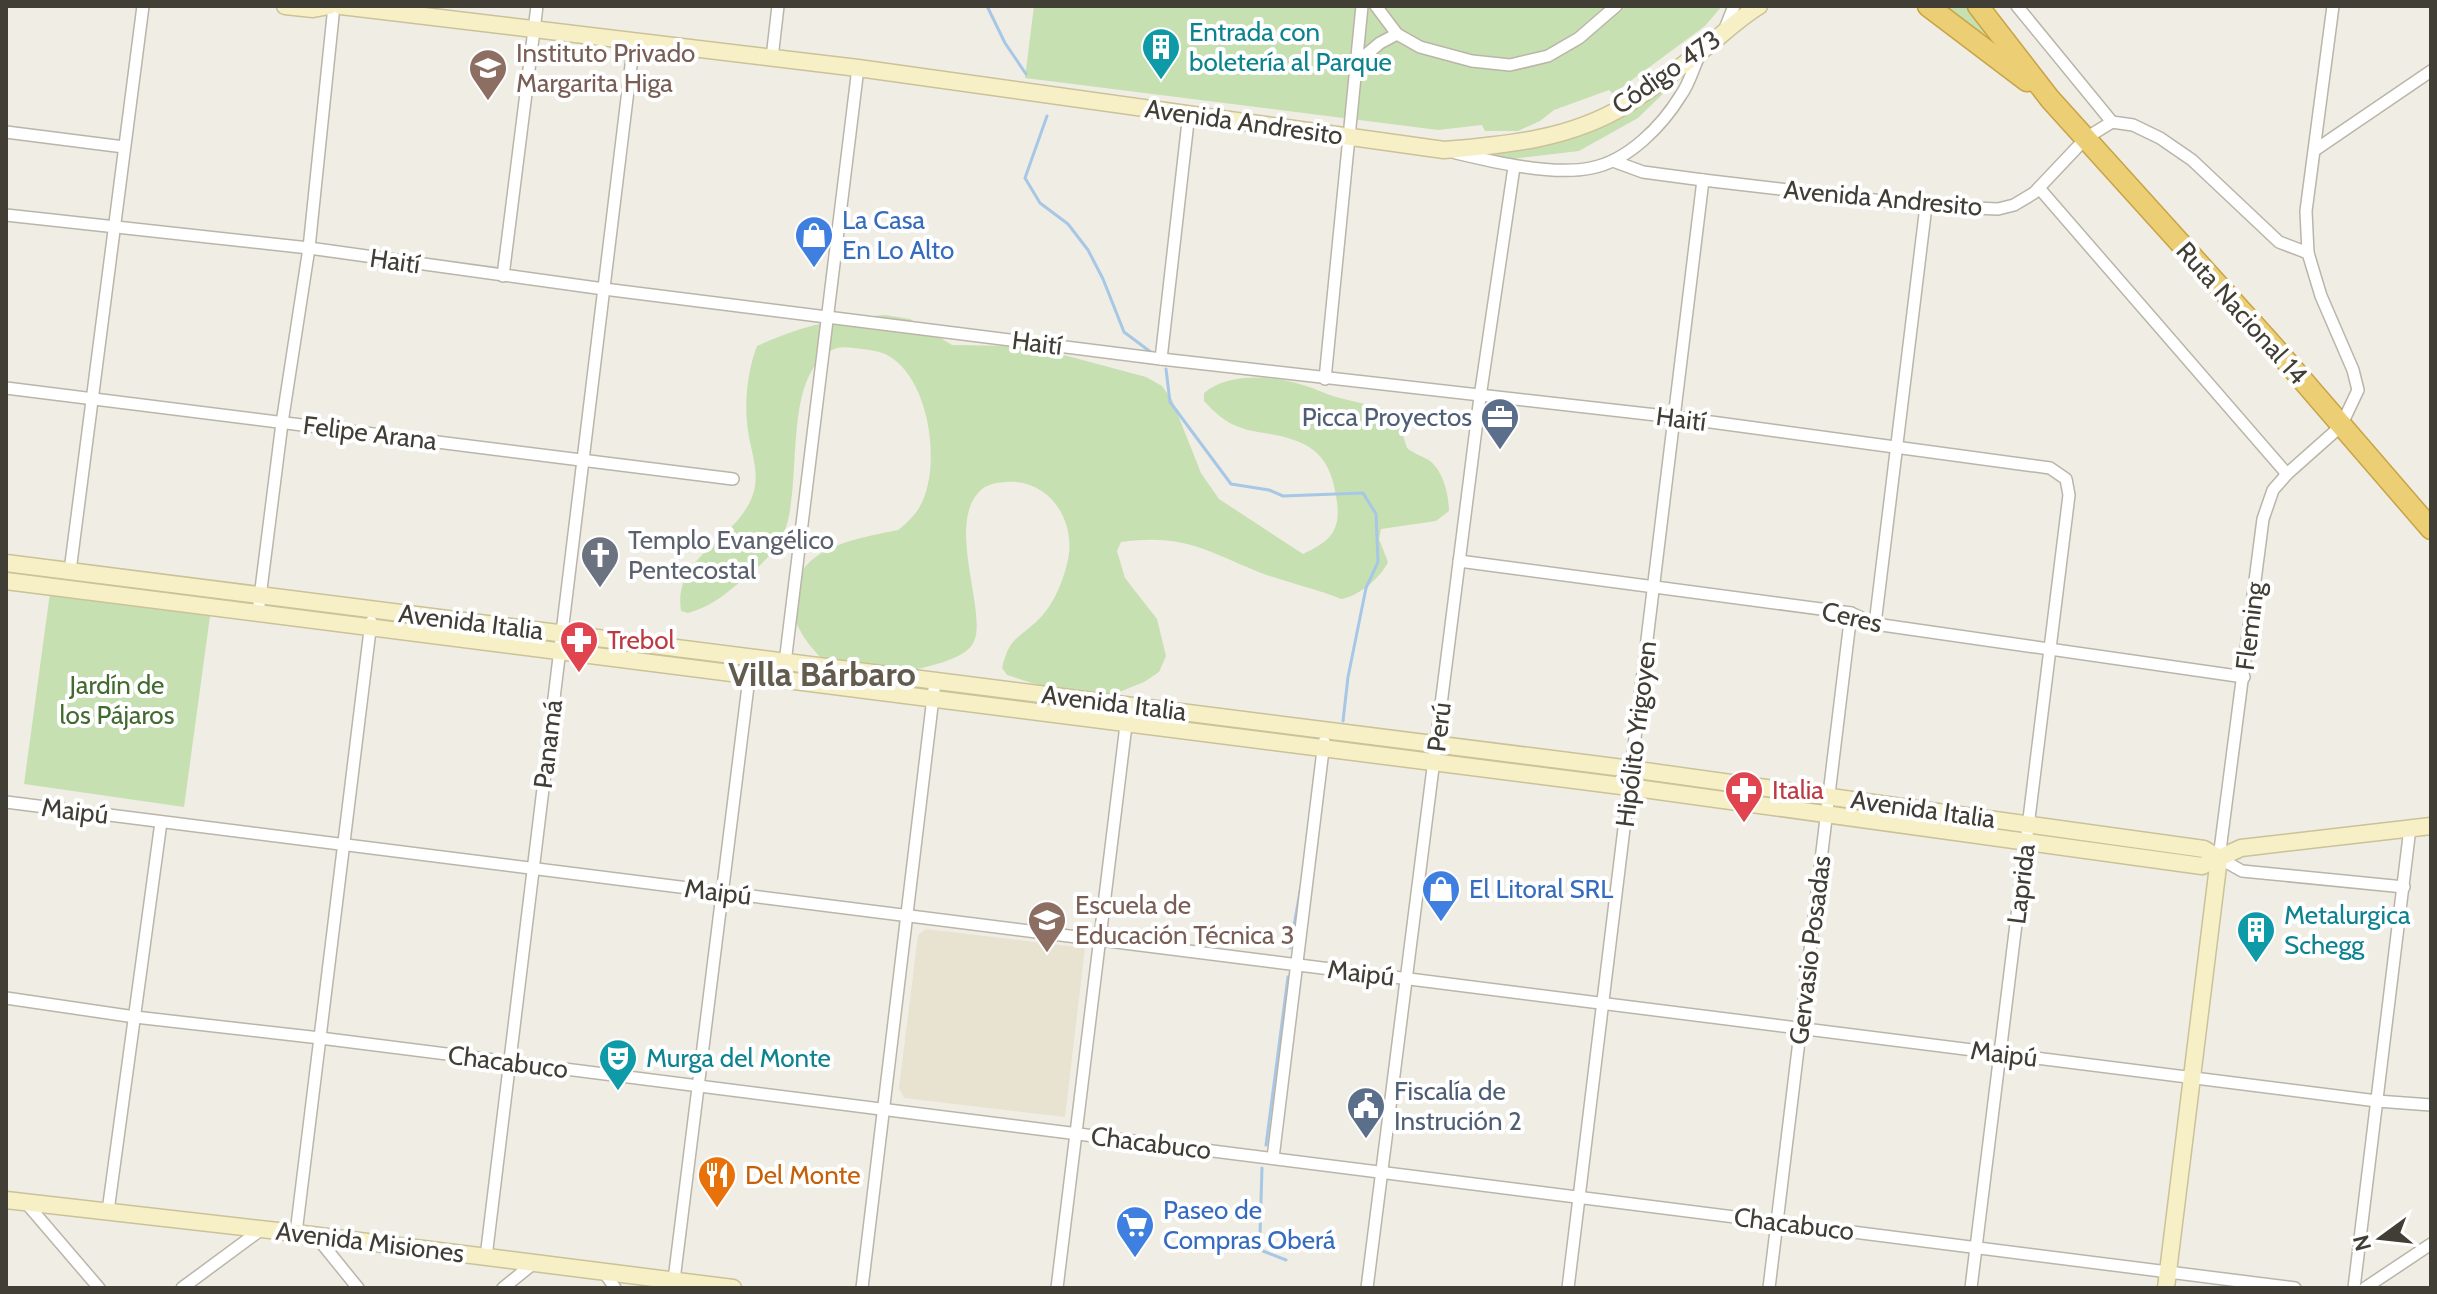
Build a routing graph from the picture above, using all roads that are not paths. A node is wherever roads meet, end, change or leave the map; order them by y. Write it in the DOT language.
graph roads {
  1 [pos="143,6"];
  2 [pos="285,6"];
  3 [pos="331,6"];
  4 [pos="341,6"];
  5 [pos="537,6"];
  6 [pos="778,6"];
  7 [pos="1362,6"];
  8 [pos="1376,6"];
  9 [pos="1616,6"];
  10 [pos="1928,6"];
  11 [pos="1978,6"];
  12 [pos="2017,6"];
  13 [pos="2333,6"];
  14 [pos="1747,8"];
  15 [pos="534,29"];
  16 [pos="1397,34"];
  17 [pos="634,41"];
  18 [pos="1700,53"];
  19 [pos="772,58"];
  20 [pos="1356,63"];
  21 [pos="858,68"];
  22 [pos="2431,71"];
  23 [pos="2050,99"];
  24 [pos="1189,113"];
  25 [pos="2112,122"];
  26 [pos="6,132"];
  27 [pos="1348,137"];
  28 [pos="2086,138"];
  29 [pos="124,147"];
  30 [pos="1444,150"];
  31 [pos="2315,150"];
  32 [pos="1613,161"];
  33 [pos="1514,167"];
  34 [pos="1703,180"];
  35 [pos="2039,188"];
  36 [pos="1926,206"];
  37 [pos="6,215"];
  38 [pos="115,226"];
  39 [pos="309,248"];
  40 [pos="2308,253"];
  41 [pos="503,276"];
  42 [pos="604,289"];
  43 [pos="827,316"];
  44 [pos="1161,359"];
  45 [pos="1325,379"];
  46 [pos="6,388"];
  47 [pos="1480,397"];
  48 [pos="93,399"];
  49 [pos="1674,417"];
  50 [pos="282,423"];
  51 [pos="2341,426"];
  52 [pos="1895,448"];
  53 [pos="583,460"];
  54 [pos="2287,474"];
  55 [pos="733,479"];
  56 [pos="2066,479"];
  57 [pos="2431,529"];
  58 [pos="1459,561"];
  59 [pos="6,563"];
  60 [pos="70,571"];
  61 [pos="6,581"];
  62 [pos="1654,587"];
  63 [pos="261,595"];
  64 [pos="373,609"];
  65 [pos="258,613"];
  66 [pos="1851,613"];
  67 [pos="1875,624"];
  68 [pos="370,627"];
  69 [pos="562,634"];
  70 [pos="2051,650"];
  71 [pos="560,651"];
  72 [pos="752,657"];
  73 [pos="786,662"];
  74 [pos="749,676"];
  75 [pos="2244,677"];
  76 [pos="783,679"];
  77 [pos="935,681"];
  78 [pos="933,698"];
  79 [pos="1129,705"];
  80 [pos="1127,723"];
  81 [pos="1325,730"];
  82 [pos="1436,744"];
  83 [pos="1323,748"];
  84 [pos="1434,762"];
  85 [pos="1631,769"];
  86 [pos="1629,787"];
  87 [pos="1829,796"];
  88 [pos="6,802"];
  89 [pos="1827,813"];
  90 [pos="161,822"];
  91 [pos="2431,826"];
  92 [pos="2410,828"];
  93 [pos="2027,832"];
  94 [pos="344,845"];
  95 [pos="2219,858"];
  96 [pos="533,869"];
  97 [pos="2404,887"];
  98 [pos="722,892"];
  99 [pos="908,916"];
  100 [pos="1100,940"];
  101 [pos="1297,965"];
  102 [pos="1407,979"];
  103 [pos="6,998"];
  104 [pos="1603,1003"];
  105 [pos="135,1017"];
  106 [pos="1801,1028"];
  107 [pos="320,1038"];
  108 [pos="2000,1053"];
  109 [pos="510,1062"];
  110 [pos="2192,1077"];
  111 [pos="698,1086"];
  112 [pos="2377,1101"];
  113 [pos="2431,1105"];
  114 [pos="884,1109"];
  115 [pos="1076,1133"];
  116 [pos="1273,1158"];
  117 [pos="1382,1172"];
  118 [pos="1579,1197"];
  119 [pos="6,1200"];
  120 [pos="27,1204"];
  121 [pos="108,1211"];
  122 [pos="1777,1222"];
  123 [pos="263,1229"];
  124 [pos="296,1233"];
  125 [pos="315,1235"];
  126 [pos="2431,1244"];
  127 [pos="1976,1247"];
  128 [pos="486,1257"];
  129 [pos="534,1263"];
  130 [pos="604,1272"];
  131 [pos="674,1280"];
  132 [pos="2167,1280"];
  133 [pos="99,1288"];
  134 [pos="182,1288"];
  135 [pos="358,1288"];
  136 [pos="503,1288"];
  137 [pos="615,1288"];
  138 [pos="733,1288"];
  139 [pos="862,1288"];
  140 [pos="1057,1288"];
  141 [pos="1367,1288"];
  142 [pos="1568,1288"];
  143 [pos="1769,1288"];
  144 [pos="1971,1288"];
  145 [pos="2295,1288"];
  146 [pos="2354,1288"];
  147 [pos="2365,1288"];
  1 -- 29 [label="street"];
  2 -- 3 [label="main road"];
  3 -- 39 [label="street"];
  4 -- 15 [label="main road, Avenida Andresito"];
  5 -- 15 [label="street"];
  6 -- 19 [label="street"];
  7 -- 20 [label="street"];
  8 -- 16 [label="street"];
  9 -- 16 [label="street"];
  10 -- 23 [label="highway, Ruta Nacional 14"];
  11 -- 23 [label="highway, Ruta Nacional 14"];
  12 -- 25 [label="street"];
  13 -- 31 [label="street, Fleming"];
  14 -- 18 [label="main road, Código 473"];
  15 -- 17 [label="main road, Avenida Andresito"];
  15 -- 41 [label="street"];
  16 -- 20 [label="street"];
  17 -- 19 [label="main road, Avenida Andresito"];
  17 -- 42 [label="street, Panamá"];
  18 -- 30 [label="main road, Código 473"];
  18 -- 32 [label="street"];
  19 -- 21 [label="main road, Avenida Andresito"];
  20 -- 27 [label="street"];
  21 -- 24 [label="main road, Avenida Andresito"];
  21 -- 43 [label="street"];
  22 -- 31 [label="street"];
  23 -- 28 [label="highway, Ruta Nacional 14"];
  24 -- 27 [label="main road, Avenida Andresito"];
  24 -- 44 [label="street"];
  25 -- 28 [label="street, Avenida Andresito"];
  25 -- 40 [label="street"];
  26 -- 29 [label="street"];
  27 -- 30 [label="main road, Avenida Andresito"];
  27 -- 45 [label="street"];
  28 -- 35 [label="street, Avenida Andresito"];
  28 -- 51 [label="highway, Ruta Nacional 14"];
  29 -- 38 [label="street"];
  30 -- 33 [label="street, Avenida Andresito"];
  31 -- 40 [label="street, Fleming"];
  32 -- 33 [label="street, Avenida Andresito"];
  32 -- 34 [label="street, Avenida Andresito"];
  33 -- 47 [label="street, Perú"];
  34 -- 36 [label="street, Avenida Andresito"];
  34 -- 49 [label="street, Hipólito Yrigoyen"];
  35 -- 36 [label="street, Avenida Andresito"];
  35 -- 54 [label="street"];
  36 -- 52 [label="street"];
  37 -- 38 [label="street, Haití"];
  38 -- 39 [label="street, Haití"];
  38 -- 48 [label="street"];
  39 -- 41 [label="street, Haití"];
  39 -- 50 [label="street"];
  40 -- 51 [label="street, Fleming"];
  41 -- 42 [label="street, Haití"];
  42 -- 43 [label="street, Haití"];
  42 -- 53 [label="street, Panamá"];
  43 -- 44 [label="street, Haití"];
  43 -- 73 [label="street"];
  44 -- 45 [label="street, Haití"];
  45 -- 47 [label="street, Haití"];
  46 -- 48 [label="street, Felipe Arana"];
  47 -- 49 [label="street, Haití"];
  47 -- 58 [label="street, Perú"];
  48 -- 50 [label="street, Felipe Arana"];
  48 -- 60 [label="street"];
  49 -- 52 [label="street, Haití"];
  49 -- 62 [label="street, Hipólito Yrigoyen"];
  50 -- 53 [label="street, Felipe Arana"];
  50 -- 63 [label="street"];
  51 -- 54 [label="street, Fleming"];
  51 -- 57 [label="highway, Ruta Nacional 14"];
  52 -- 56 [label="street, Haití"];
  52 -- 67 [label="street"];
  53 -- 55 [label="street, Felipe Arana"];
  53 -- 69 [label="street, Panamá"];
  54 -- 75 [label="street, Fleming"];
  56 -- 70 [label="street, Laprida"];
  58 -- 62 [label="street, Ceres"];
  58 -- 82 [label="street, Perú"];
  59 -- 60 [label="main road, Avenida Italia"];
  60 -- 63 [label="main road, Avenida Italia"];
  61 -- 65 [label="main road, Avenida Italia"];
  62 -- 66 [label="street, Ceres"];
  62 -- 85 [label="street, Hipólito Yrigoyen"];
  63 -- 64 [label="main road, Avenida Italia"];
  63 -- 65 [label="street"];
  64 -- 68 [label="street"];
  64 -- 69 [label="main road, Avenida Italia"];
  65 -- 68 [label="main road, Avenida Italia"];
  66 -- 67 [label="street, Ceres"];
  66 -- 87 [label="street, Gervasio Posadas"];
  67 -- 70 [label="street, Ceres"];
  68 -- 71 [label="main road, Avenida Italia"];
  68 -- 94 [label="street"];
  69 -- 71 [label="street, Panamá"];
  69 -- 72 [label="main road, Avenida Italia"];
  70 -- 75 [label="street, Ceres"];
  70 -- 93 [label="street, Laprida"];
  71 -- 74 [label="main road, Avenida Italia"];
  71 -- 96 [label="street, Panamá"];
  72 -- 73 [label="main road, Avenida Italia"];
  72 -- 74 [label="street"];
  73 -- 76 [label="street"];
  73 -- 77 [label="main road, Avenida Italia"];
  74 -- 76 [label="main road, Avenida Italia"];
  74 -- 98 [label="street"];
  75 -- 95 [label="street, Fleming"];
  76 -- 78 [label="main road, Avenida Italia"];
  77 -- 78 [label="street"];
  77 -- 79 [label="main road, Avenida Italia"];
  78 -- 80 [label="main road, Avenida Italia"];
  78 -- 99 [label="street"];
  79 -- 80 [label="street"];
  79 -- 81 [label="main road, Avenida Italia"];
  80 -- 83 [label="main road, Avenida Italia"];
  80 -- 100 [label="street"];
  81 -- 82 [label="main road, Avenida Italia"];
  81 -- 83 [label="street"];
  82 -- 84 [label="street, Perú"];
  82 -- 85 [label="main road, Avenida Italia"];
  83 -- 84 [label="main road, Avenida Italia"];
  83 -- 101 [label="street"];
  84 -- 86 [label="main road, Avenida Italia"];
  84 -- 102 [label="street, Perú"];
  85 -- 86 [label="street, Hipólito Yrigoyen"];
  85 -- 87 [label="main road, Avenida Italia"];
  86 -- 89 [label="main road, Avenida Italia"];
  86 -- 104 [label="street, Hipólito Yrigoyen"];
  87 -- 89 [label="street, Gervasio Posadas"];
  87 -- 93 [label="main road, Avenida Italia"];
  88 -- 90 [label="street, Maipú"];
  89 -- 93 [label="main road, Avenida Italia"];
  89 -- 106 [label="street, Gervasio Posadas"];
  90 -- 94 [label="street, Maipú"];
  90 -- 105 [label="street"];
  91 -- 92 [label="main road"];
  92 -- 95 [label="main road"];
  92 -- 97 [label="street"];
  93 -- 95 [label="main road, Avenida Italia"];
  93 -- 108 [label="street, Laprida"];
  94 -- 96 [label="street, Maipú"];
  94 -- 107 [label="street"];
  95 -- 97 [label="street, Avenida Italia"];
  95 -- 110 [label="main road, Fleming"];
  96 -- 98 [label="street, Maipú"];
  96 -- 109 [label="street, Panamá"];
  97 -- 112 [label="street"];
  98 -- 99 [label="street, Maipú"];
  98 -- 111 [label="street"];
  99 -- 100 [label="street, Maipú"];
  99 -- 114 [label="street"];
  100 -- 101 [label="street, Maipú"];
  100 -- 115 [label="street"];
  101 -- 102 [label="street, Maipú"];
  101 -- 116 [label="street"];
  102 -- 104 [label="street, Maipú"];
  102 -- 117 [label="street, Perú"];
  103 -- 105 [label="street, Chacabuco"];
  104 -- 106 [label="street, Maipú"];
  104 -- 118 [label="street, Hipólito Yrigoyen"];
  105 -- 107 [label="street, Chacabuco"];
  105 -- 121 [label="street"];
  106 -- 108 [label="street, Maipú"];
  106 -- 122 [label="street, Gervasio Posadas"];
  107 -- 109 [label="street, Chacabuco"];
  107 -- 124 [label="street"];
  108 -- 110 [label="street, Maipú"];
  108 -- 127 [label="street, Laprida"];
  109 -- 111 [label="street, Chacabuco"];
  109 -- 128 [label="street, Panamá"];
  110 -- 112 [label="street, Maipú"];
  110 -- 132 [label="main road, Fleming"];
  111 -- 114 [label="street, Chacabuco"];
  111 -- 131 [label="street"];
  112 -- 113 [label="street, Maipú"];
  112 -- 146 [label="street"];
  114 -- 115 [label="street, Chacabuco"];
  114 -- 139 [label="street"];
  115 -- 116 [label="street, Chacabuco"];
  115 -- 140 [label="street"];
  116 -- 117 [label="street, Chacabuco"];
  117 -- 118 [label="street, Chacabuco"];
  117 -- 141 [label="street, Perú"];
  118 -- 122 [label="street, Chacabuco"];
  118 -- 142 [label="street, Hipólito Yrigoyen"];
  119 -- 120 [label="main road, Avenida Misiones"];
  120 -- 121 [label="main road, Avenida Misiones"];
  120 -- 133 [label="street"];
  121 -- 123 [label="main road, Avenida Misiones"];
  122 -- 127 [label="street, Chacabuco"];
  122 -- 143 [label="street, Gervasio Posadas"];
  123 -- 124 [label="main road, Avenida Misiones"];
  123 -- 134 [label="street"];
  124 -- 125 [label="main road, Avenida Misiones"];
  125 -- 128 [label="main road, Avenida Misiones"];
  125 -- 135 [label="street"];
  126 -- 147 [label="street"];
  127 -- 132 [label="street, Chacabuco"];
  127 -- 144 [label="street, Laprida"];
  128 -- 129 [label="main road, Avenida Misiones"];
  129 -- 130 [label="main road, Avenida Misiones"];
  129 -- 136 [label="street"];
  130 -- 131 [label="main road, Avenida Misiones"];
  130 -- 137 [label="street"];
  131 -- 138 [label="main road, Avenida Misiones"];
  132 -- 145 [label="street, Chacabuco"];
}
